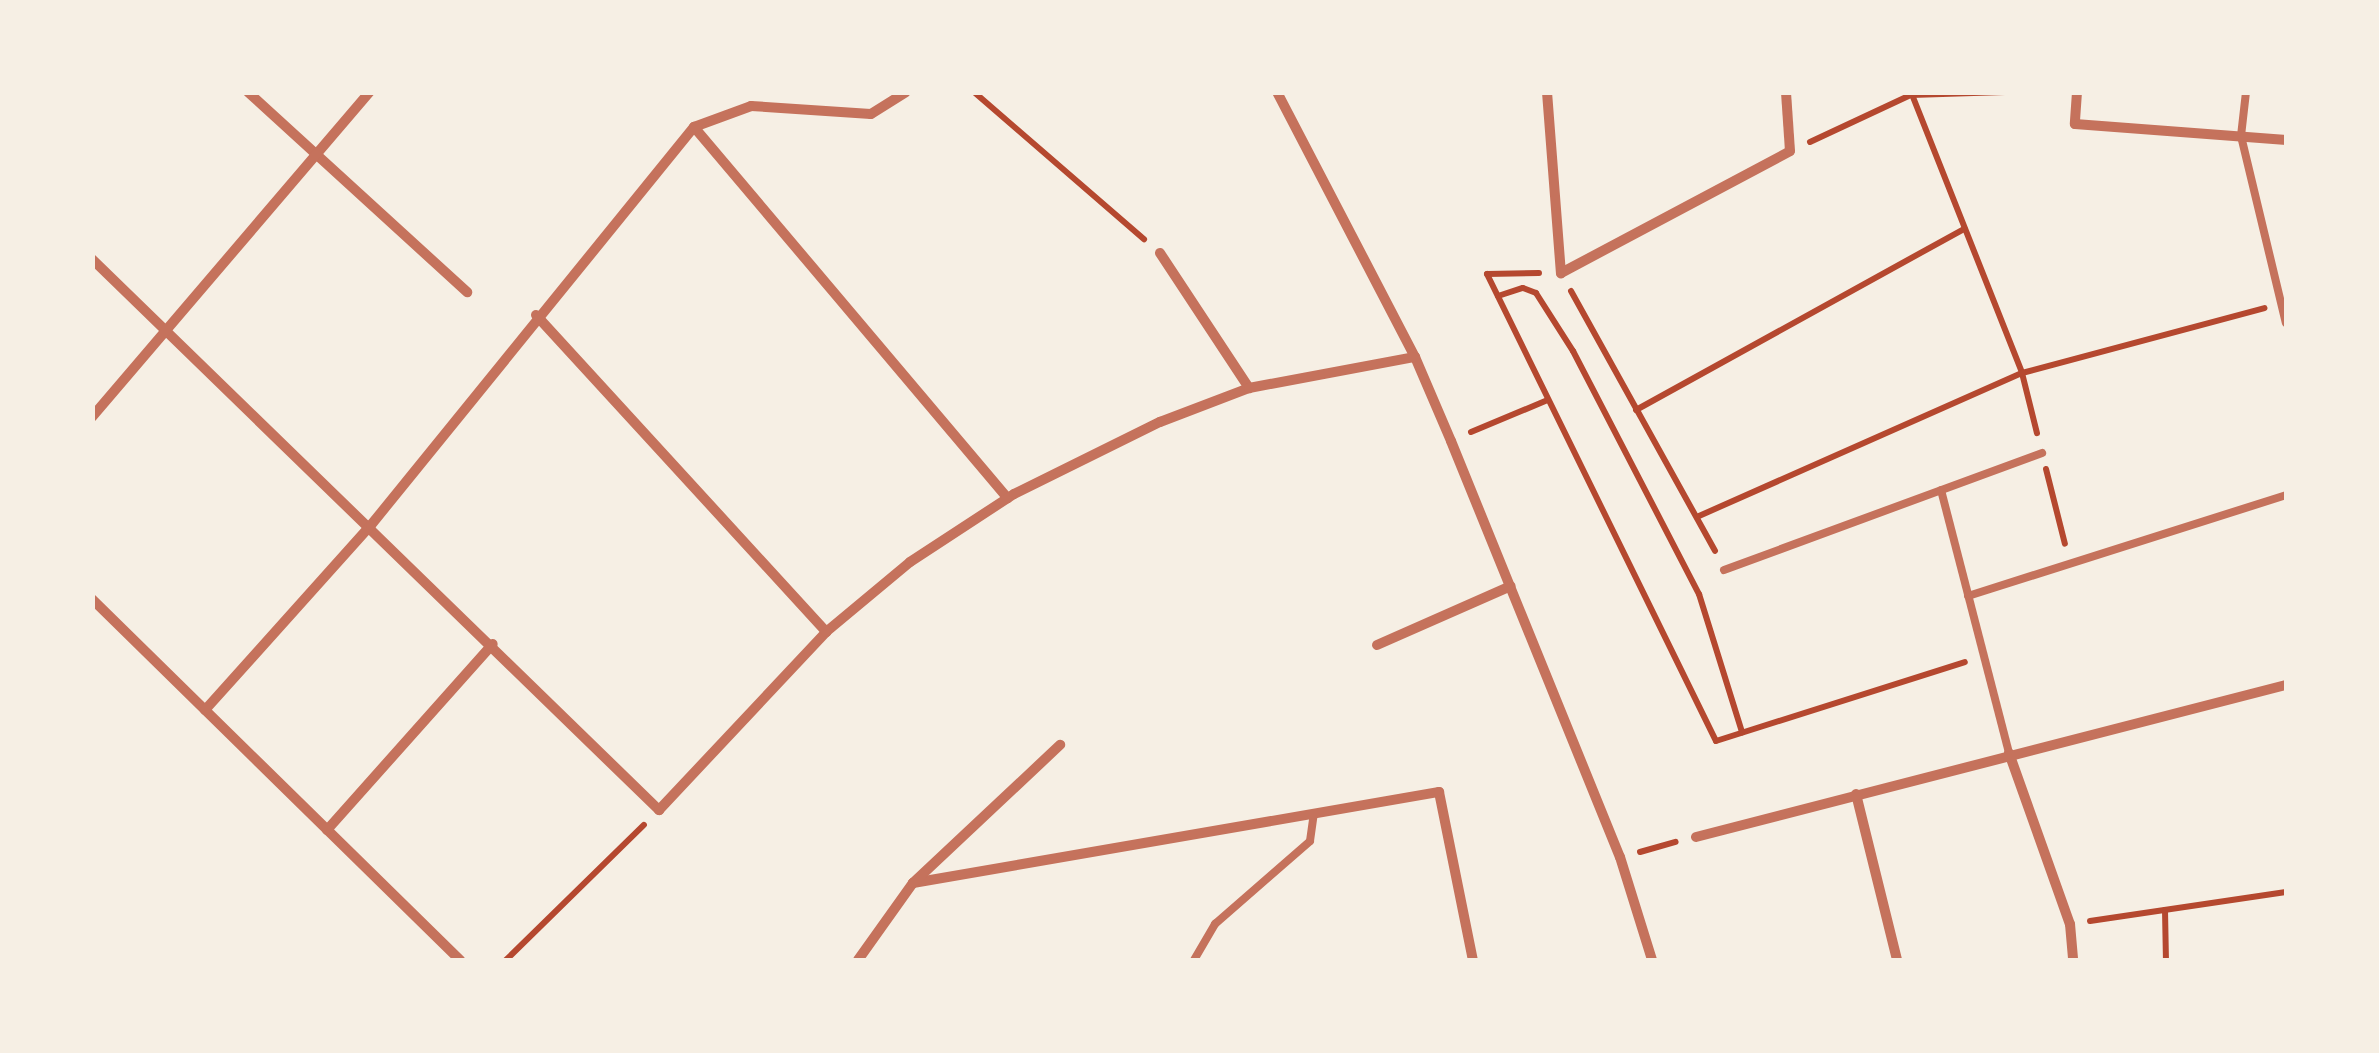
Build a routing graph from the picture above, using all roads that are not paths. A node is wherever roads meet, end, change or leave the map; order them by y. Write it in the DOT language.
graph roads {
  1 [pos="248,92"];
  2 [pos="370,92"];
  3 [pos="906,92"];
  4 [pos="1276,92"];
  5 [pos="1547,92"];
  6 [pos="1786,92"];
  7 [pos="2077,92"];
  8 [pos="2246,92"];
  9 [pos="694,127"];
  10 [pos="2241,136"];
  11 [pos="2286,140"];
  12 [pos="316,156"];
  13 [pos="1160,253"];
  14 [pos="92,259"];
  15 [pos="466,292"];
  16 [pos="536,314"];
  17 [pos="2286,323"];
  18 [pos="170,327"];
  19 [pos="1415,357"];
  20 [pos="1249,388"];
  21 [pos="92,417"];
  22 [pos="2042,453"];
  23 [pos="1941,490"];
  24 [pos="2286,495"];
  25 [pos="1008,498"];
  26 [pos="371,525"];
  27 [pos="1724,570"];
  28 [pos="1511,586"];
  29 [pos="1968,596"];
  30 [pos="92,599"];
  31 [pos="826,632"];
  32 [pos="493,644"];
  33 [pos="1377,645"];
  34 [pos="2286,685"];
  35 [pos="205,710"];
  36 [pos="1060,745"];
  37 [pos="2010,753"];
  38 [pos="1856,794"];
  39 [pos="1314,814"];
  40 [pos="327,830"];
  41 [pos="1696,837"];
  42 [pos="913,883"];
  43 [pos="460,960"];
  44 [pos="858,960"];
  45 [pos="1194,960"];
  46 [pos="1472,960"];
  47 [pos="1652,960"];
  48 [pos="1897,960"];
  49 [pos="2073,960"];
  1 -- 12 [label="street"];
  2 -- 12 [label="street"];
  3 -- 9 [label="street"];
  4 -- 19 [label="street"];
  5 -- 6 [label="street"];
  7 -- 10 [label="street"];
  8 -- 10 [label="lane"];
  9 -- 16 [label="street"];
  9 -- 25 [label="street"];
  10 -- 11 [label="street"];
  10 -- 17 [label="lane"];
  12 -- 15 [label="street"];
  12 -- 18 [label="street"];
  13 -- 20 [label="street"];
  14 -- 18 [label="street"];
  16 -- 26 [label="street"];
  16 -- 31 [label="street"];
  18 -- 21 [label="street"];
  18 -- 26 [label="street"];
  19 -- 20 [label="street"];
  19 -- 28 [label="street"];
  20 -- 25 [label="street"];
  22 -- 23 [label="lane"];
  23 -- 27 [label="lane"];
  23 -- 29 [label="lane"];
  24 -- 29 [label="lane"];
  25 -- 31 [label="street"];
  26 -- 32 [label="street"];
  26 -- 35 [label="street"];
  28 -- 33 [label="street"];
  28 -- 47 [label="street"];
  29 -- 37 [label="lane"];
  30 -- 35 [label="street"];
  31 -- 32 [label="street"];
  32 -- 40 [label="street"];
  34 -- 37 [label="street"];
  35 -- 40 [label="street"];
  36 -- 42 [label="street"];
  37 -- 38 [label="street"];
  37 -- 49 [label="street"];
  38 -- 41 [label="street"];
  38 -- 48 [label="street"];
  39 -- 42 [label="street"];
  39 -- 45 [label="lane"];
  39 -- 46 [label="street"];
  40 -- 43 [label="street"];
  42 -- 44 [label="street"];
}
